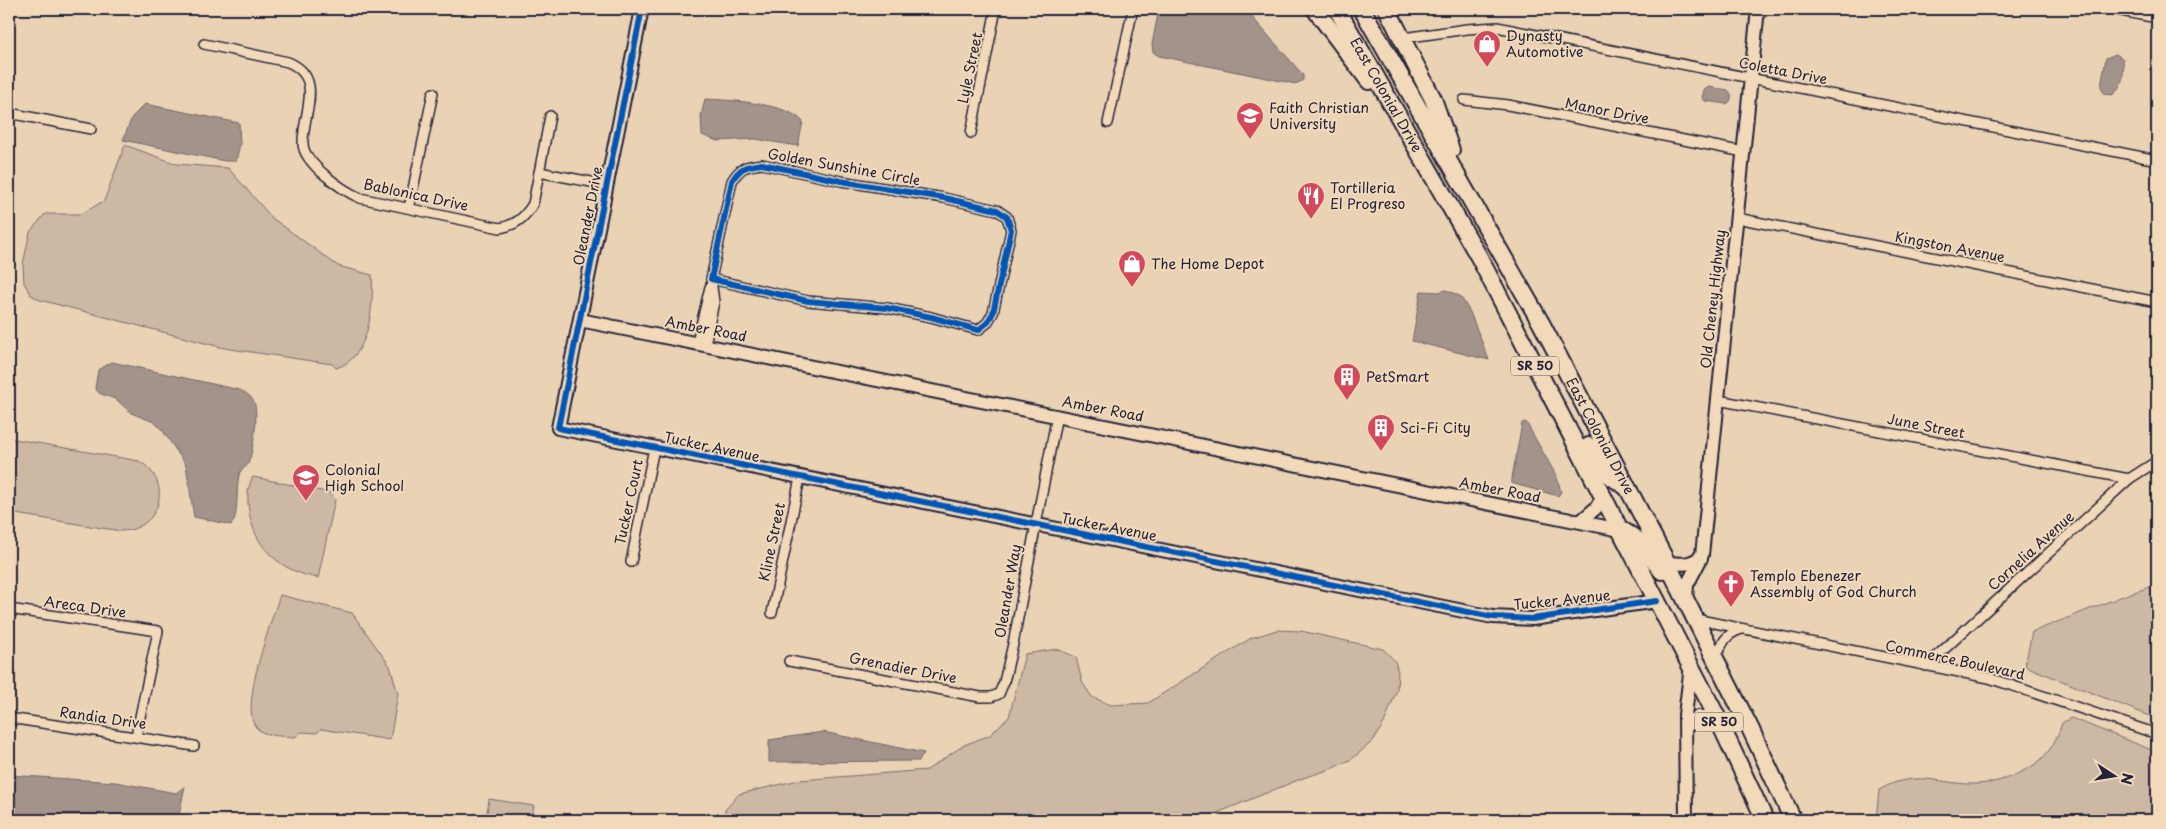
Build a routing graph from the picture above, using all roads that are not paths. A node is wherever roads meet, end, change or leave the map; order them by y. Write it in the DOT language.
graph roads {
  1 [pos="642,9"];
  2 [pos="996,9"];
  3 [pos="1133,9"];
  4 [pos="1315,9"];
  5 [pos="1337,9"];
  6 [pos="1362,9"];
  7 [pos="1387,9"];
  8 [pos="1758,9"];
  9 [pos="2111,9"];
  10 [pos="2157,18"];
  11 [pos="1403,38"];
  12 [pos="204,44"];
  13 [pos="1752,79"];
  14 [pos="433,93"];
  15 [pos="1464,100"];
  16 [pos="9,113"];
  17 [pos="550,116"];
  18 [pos="1108,122"];
  19 [pos="1402,124"];
  20 [pos="91,129"];
  21 [pos="971,134"];
  22 [pos="1744,152"];
  23 [pos="2157,160"];
  24 [pos="540,172"];
  25 [pos="607,185"];
  26 [pos="1463,186"];
  27 [pos="409,208"];
  28 [pos="1737,218"];
  29 [pos="1479,257"];
  30 [pos="711,279"];
  31 [pos="2157,302"];
  32 [pos="580,320"];
  33 [pos="1541,323"];
  34 [pos="701,343"];
  35 [pos="1549,392"];
  36 [pos="1718,400"];
  37 [pos="1057,415"];
  38 [pos="558,428"];
  39 [pos="654,448"];
  40 [pos="2157,461"];
  41 [pos="800,478"];
  42 [pos="2129,479"];
  43 [pos="1625,486"];
  44 [pos="1603,497"];
  45 [pos="1581,521"];
  46 [pos="1034,525"];
  47 [pos="1620,530"];
  48 [pos="1702,555"];
  49 [pos="631,562"];
  50 [pos="1667,563"];
  51 [pos="1657,601"];
  52 [pos="9,609"];
  53 [pos="1690,609"];
  54 [pos="772,613"];
  55 [pos="1742,629"];
  56 [pos="1715,659"];
  57 [pos="790,661"];
  58 [pos="1690,666"];
  59 [pos="1926,666"];
  60 [pos="1004,682"];
  61 [pos="1717,717"];
  62 [pos="9,718"];
  63 [pos="1686,727"];
  64 [pos="2157,734"];
  65 [pos="136,736"];
  66 [pos="194,746"];
  67 [pos="1753,793"];
  68 [pos="1686,820"];
  69 [pos="1765,820"];
  70 [pos="1772,820"];
  71 [pos="1793,820"];
  1 -- 25 [label="street, Oleander Drive"];
  2 -- 21 [label="street, Lyle Street"];
  3 -- 18 [label="street"];
  4 -- 19 [label="highway"];
  5 -- 19 [label="highway, East Colonial Drive / SR 50"];
  6 -- 26 [label="highway, East Colonial Drive / SR 50"];
  7 -- 11 [label="highway"];
  8 -- 13 [label="street, Old Cheney Highway"];
  9 -- 10 [label="street"];
  11 -- 13 [label="street, Coletta Drive"];
  11 -- 26 [label="highway"];
  12 -- 27 [label="street, Bablonica Drive"];
  13 -- 22 [label="street, Old Cheney Highway"];
  13 -- 23 [label="street, Coletta Drive"];
  14 -- 27 [label="street"];
  15 -- 22 [label="street, Manor Drive"];
  16 -- 20 [label="street"];
  17 -- 24 [label="street, Bablonica Drive"];
  19 -- 29 [label="highway, East Colonial Drive / SR 50"];
  22 -- 28 [label="street, Old Cheney Highway"];
  24 -- 25 [label="street"];
  24 -- 27 [label="street, Bablonica Drive"];
  25 -- 32 [label="street, Oleander Drive"];
  26 -- 33 [label="highway, East Colonial Drive / SR 50"];
  28 -- 31 [label="street, Kingston Avenue"];
  28 -- 36 [label="street, Old Cheney Highway"];
  29 -- 33 [label="highway"];
  29 -- 35 [label="highway, East Colonial Drive / SR 50"];
  30 -- 30 [label="street, Golden Sunshine Circle"];
  30 -- 34 [label="street, Golden Sunshine Circle"];
  32 -- 34 [label="street, Amber Road"];
  32 -- 38 [label="street, Oleander Drive"];
  33 -- 43 [label="highway, East Colonial Drive / SR 50"];
  34 -- 37 [label="street, Amber Road"];
  35 -- 43 [label="highway"];
  35 -- 44 [label="highway, East Colonial Drive / SR 50"];
  36 -- 42 [label="street, June Street"];
  36 -- 48 [label="street, Old Cheney Highway"];
  37 -- 45 [label="street, Amber Road"];
  37 -- 46 [label="street, Oleander Way"];
  38 -- 39 [label="street, Tucker Avenue"];
  39 -- 41 [label="street, Tucker Avenue"];
  39 -- 49 [label="street, Tucker Court"];
  40 -- 42 [label="street, Cornelia Avenue"];
  41 -- 46 [label="street, Tucker Avenue"];
  41 -- 54 [label="street, Kline Street"];
  42 -- 59 [label="street, Cornelia Avenue"];
  43 -- 50 [label="highway, East Colonial Drive / SR 50"];
  44 -- 45 [label="street"];
  44 -- 47 [label="highway, East Colonial Drive / SR 50"];
  45 -- 47 [label="street, Amber Road"];
  46 -- 51 [label="street, Tucker Avenue"];
  46 -- 60 [label="street, Oleander Way"];
  47 -- 51 [label="highway, East Colonial Drive / SR 50"];
  47 -- 53 [label="highway"];
  48 -- 50 [label="street"];
  48 -- 53 [label="street"];
  50 -- 53 [label="highway, East Colonial Drive / SR 50"];
  51 -- 58 [label="highway, East Colonial Drive / SR 50"];
  52 -- 65 [label="street, Areca Drive"];
  53 -- 55 [label="street, Commerce Boulevard"];
  53 -- 56 [label="highway, East Colonial Drive / SR 50"];
  55 -- 56 [label="street"];
  55 -- 59 [label="street, Commerce Boulevard"];
  56 -- 71 [label="highway, East Colonial Drive / SR 50"];
  57 -- 60 [label="street, Grenadier Drive"];
  58 -- 61 [label="highway, East Colonial Drive / SR 50"];
  58 -- 63 [label="street"];
  59 -- 64 [label="street, Commerce Boulevard"];
  61 -- 63 [label="street"];
  61 -- 67 [label="highway, East Colonial Drive / SR 50"];
  62 -- 65 [label="street, Randia Drive"];
  63 -- 68 [label="street"];
  65 -- 66 [label="street, Randia Drive"];
  67 -- 69 [label="highway, East Colonial Drive / SR 50"];
  67 -- 70 [label="highway"];
}
